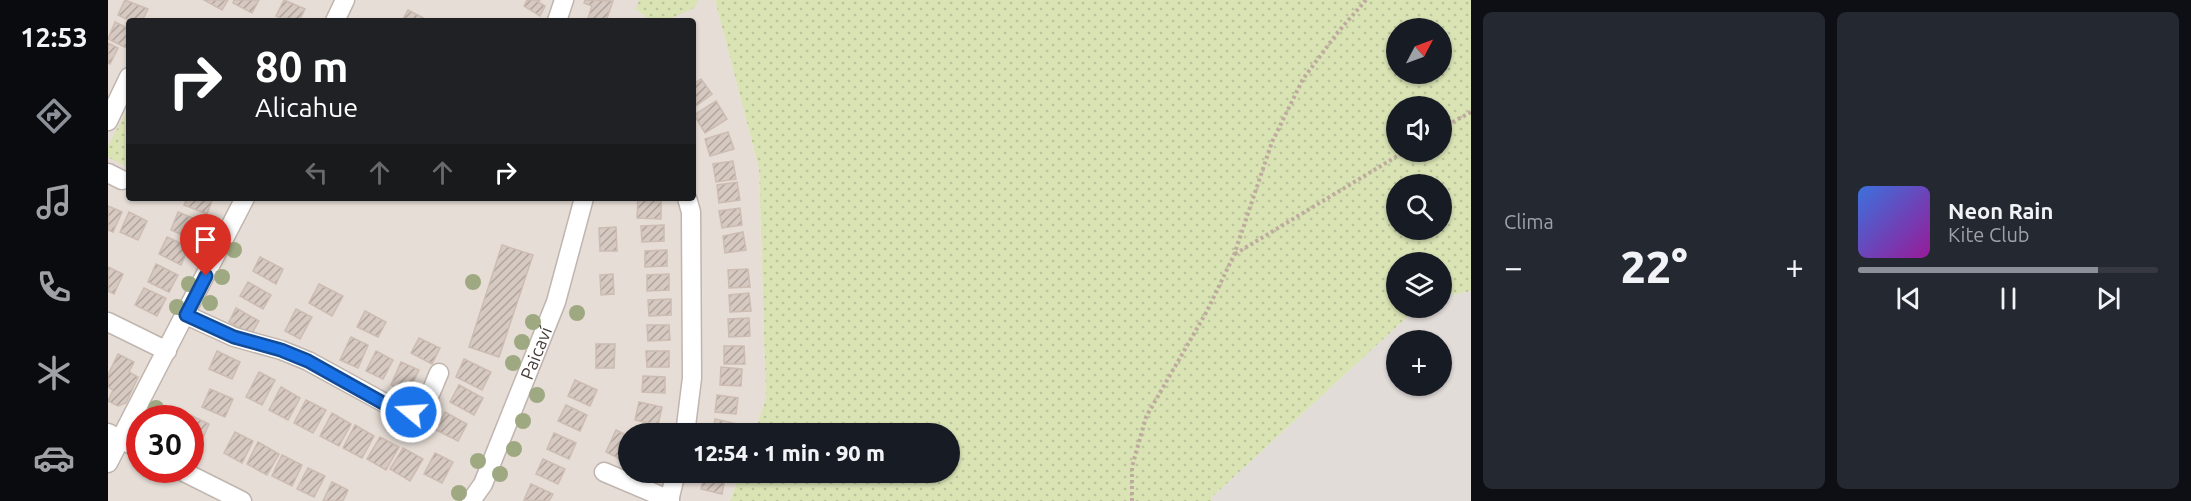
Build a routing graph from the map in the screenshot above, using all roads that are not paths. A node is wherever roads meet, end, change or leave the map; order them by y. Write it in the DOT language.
graph roads {
  1 [pos="345,0"];
  2 [pos="564,0"];
  3 [pos="336,18"];
  4 [pos="558,18"];
  5 [pos="126,83"];
  6 [pos="108,121"];
  7 [pos="243,201"];
  8 [pos="583,201"];
  9 [pos="688,201"];
  10 [pos="186,315"];
  11 [pos="108,322"];
  12 [pos="167,351"];
  13 [pos="439,373"];
  14 [pos="686,423"];
  15 [pos="114,436"];
  16 [pos="108,463"];
  17 [pos="604,472"];
  18 [pos="204,482"];
  19 [pos="673,483"];
  20 [pos="242,501"];
  21 [pos="471,501"];
  22 [pos="669,501"];
  1 -- 3 [label="street"];
  2 -- 4 [label="street"];
  5 -- 6 [label="street"];
  7 -- 10 [label="street"];
  8 -- 21 [label="street, Paicaví"];
  9 -- 14 [label="street"];
  10 -- 12 [label="street"];
  10 -- 13 [label="street"];
  11 -- 12 [label="street"];
  12 -- 15 [label="street"];
  15 -- 16 [label="street"];
  17 -- 22 [label="street"];
  18 -- 20 [label="street"];
  19 -- 22 [label="street"];
}
